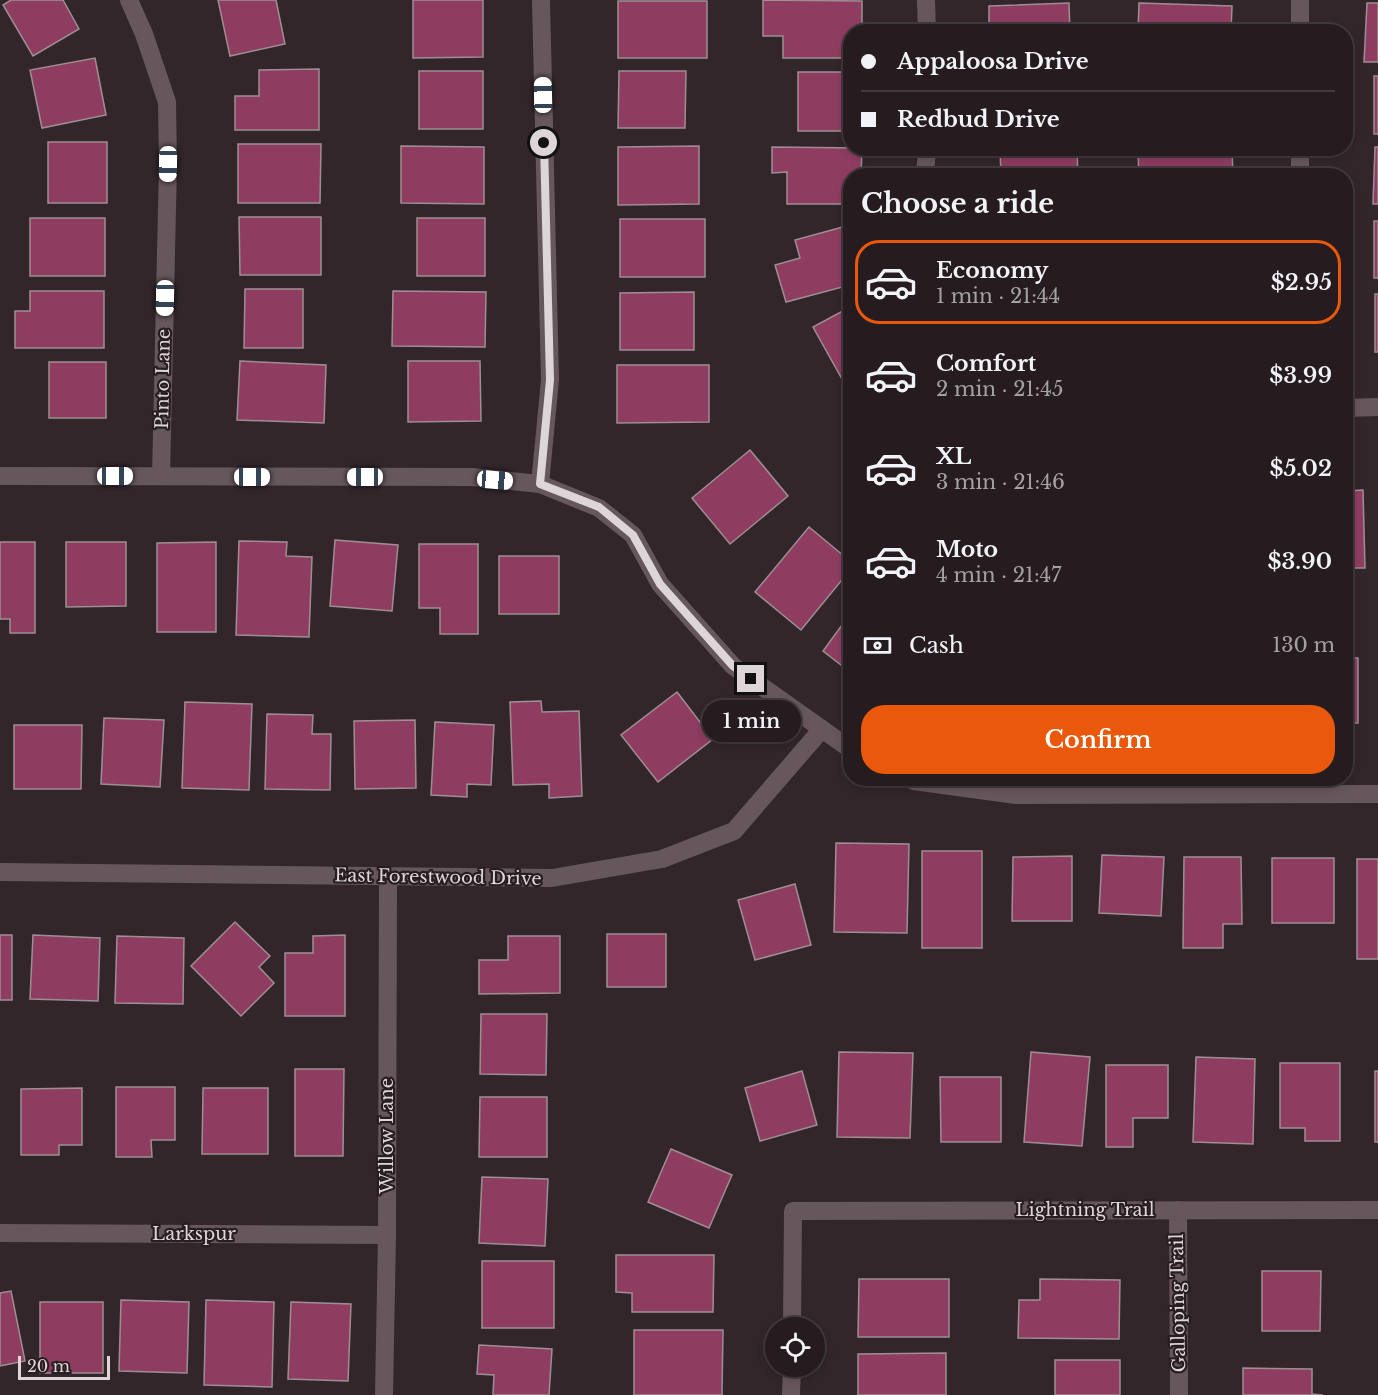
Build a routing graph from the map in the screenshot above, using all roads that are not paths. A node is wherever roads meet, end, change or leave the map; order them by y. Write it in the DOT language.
graph roads {
  1 [pos="129,0"];
  2 [pos="541,0"];
  3 [pos="927,0"];
  4 [pos="1300,0"];
  5 [pos="927,24"];
  6 [pos="1300,24"];
  7 [pos="1378,407"];
  8 [pos="1353,408"];
  9 [pos="0,476"];
  10 [pos="161,476"];
  11 [pos="540,484"];
  12 [pos="822,729"];
  13 [pos="843,744"];
  14 [pos="950,786"];
  15 [pos="1378,794"];
  16 [pos="0,872"];
  17 [pos="388,876"];
  18 [pos="1178,1210"];
  19 [pos="1378,1210"];
  20 [pos="0,1233"];
  21 [pos="387,1235"];
  22 [pos="792,1317"];
  23 [pos="792,1377"];
  24 [pos="384,1395"];
  25 [pos="791,1395"];
  26 [pos="1179,1395"];
  1 -- 10 [label="street, Pinto Lane"];
  2 -- 11 [label="street"];
  3 -- 5 [label="street"];
  4 -- 6 [label="street"];
  7 -- 8 [label="street"];
  9 -- 10 [label="street"];
  10 -- 11 [label="street"];
  11 -- 12 [label="street"];
  12 -- 13 [label="street"];
  12 -- 17 [label="street, East Forestwood Drive"];
  14 -- 15 [label="street"];
  16 -- 17 [label="street, East Forestwood Drive"];
  17 -- 21 [label="street, Willow Lane"];
  18 -- 19 [label="street, Lightning Trail"];
  18 -- 22 [label="street, Lightning Trail"];
  18 -- 26 [label="street, Galloping Trail"];
  20 -- 21 [label="street, Larkspur"];
  21 -- 24 [label="street, Willow Lane"];
  23 -- 25 [label="street"];
}
